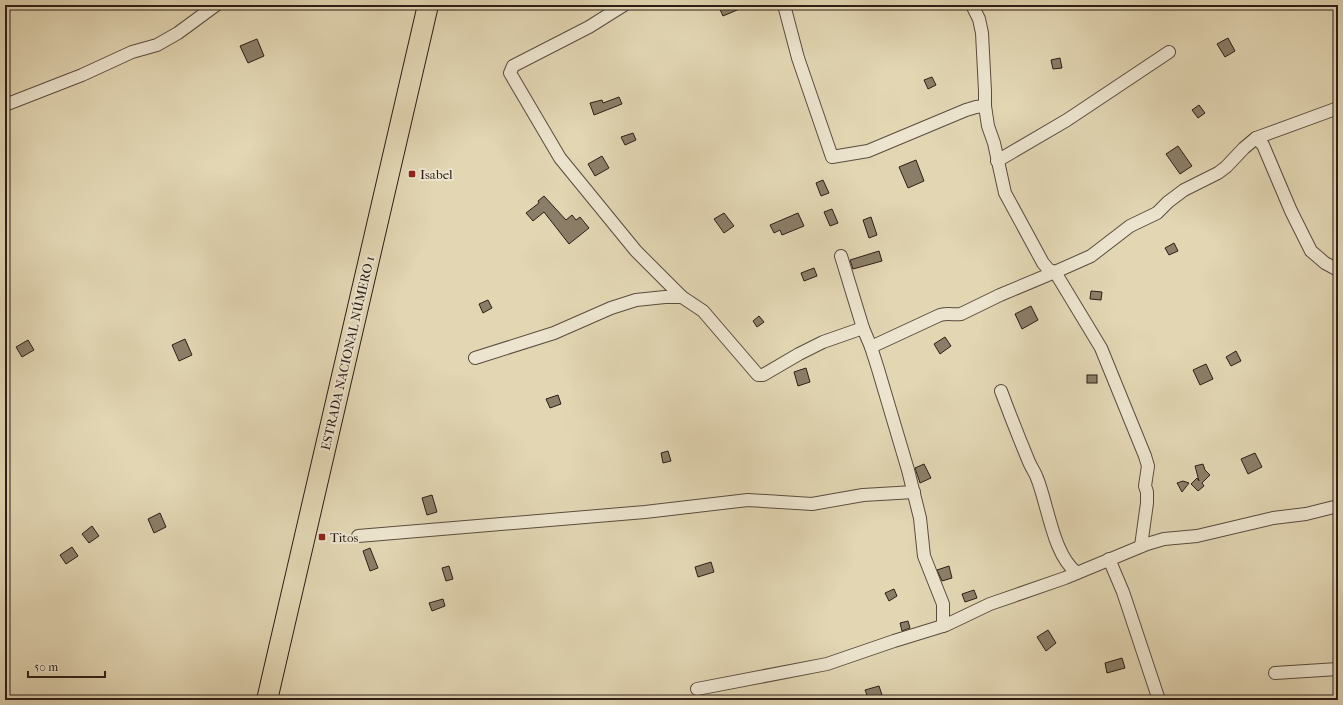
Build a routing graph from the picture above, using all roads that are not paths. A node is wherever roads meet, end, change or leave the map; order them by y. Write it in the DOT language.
graph roads {
  1 [pos="216,5"];
  2 [pos="428,5"];
  3 [pos="624,5"];
  4 [pos="784,5"];
  5 [pos="972,5"];
  6 [pos="1169,52"];
  7 [pos="5,105"];
  8 [pos="985,106"];
  9 [pos="1338,108"];
  10 [pos="1256,138"];
  11 [pos="998,161"];
  12 [pos="841,256"];
  13 [pos="1338,270"];
  14 [pos="1056,272"];
  15 [pos="682,297"];
  16 [pos="863,328"];
  17 [pos="871,347"];
  18 [pos="475,358"];
  19 [pos="1001,391"];
  20 [pos="914,492"];
  21 [pos="1338,506"];
  22 [pos="358,536"];
  23 [pos="1147,544"];
  24 [pos="1109,559"];
  25 [pos="1077,573"];
  26 [pos="943,604"];
  27 [pos="967,614"];
  28 [pos="943,626"];
  29 [pos="1338,669"];
  30 [pos="1275,673"];
  31 [pos="697,689"];
  32 [pos="267,700"];
  33 [pos="1159,700"];
  1 -- 7 [label="street"];
  2 -- 32 [label="highway, ESTRADA NACIONAL NÚMERO 1"];
  3 -- 15 [label="street"];
  4 -- 8 [label="street"];
  5 -- 8 [label="street"];
  6 -- 11 [label="street"];
  8 -- 11 [label="street"];
  9 -- 10 [label="street"];
  10 -- 13 [label="street"];
  10 -- 14 [label="street"];
  11 -- 14 [label="street"];
  12 -- 16 [label="street"];
  14 -- 17 [label="street"];
  14 -- 23 [label="street"];
  15 -- 16 [label="street"];
  15 -- 18 [label="street"];
  16 -- 17 [label="street"];
  17 -- 20 [label="street"];
  19 -- 25 [label="street"];
  20 -- 22 [label="street"];
  20 -- 26 [label="street"];
  21 -- 23 [label="street"];
  23 -- 24 [label="street"];
  24 -- 25 [label="street"];
  24 -- 33 [label="street"];
  25 -- 27 [label="street"];
  26 -- 27 [label="street"];
  26 -- 28 [label="street"];
  27 -- 28 [label="street"];
  28 -- 31 [label="street"];
  29 -- 30 [label="street"];
}
